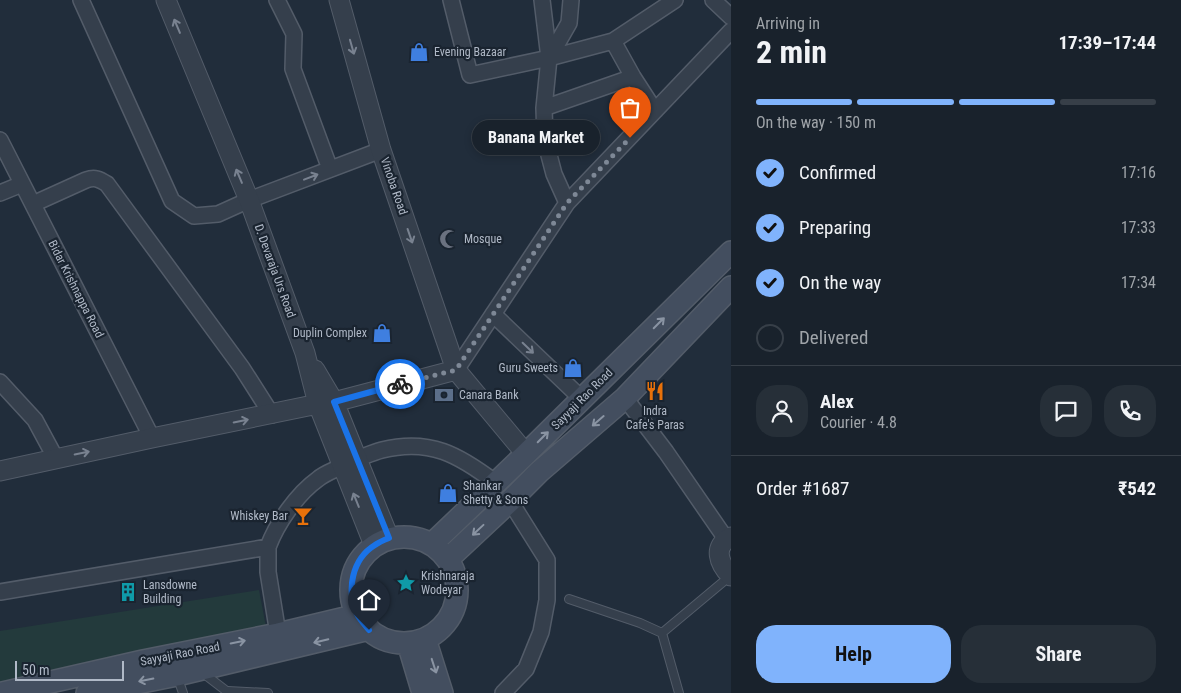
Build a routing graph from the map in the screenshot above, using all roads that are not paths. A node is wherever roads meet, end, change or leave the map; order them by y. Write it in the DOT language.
graph roads {
  1 [pos="81,0"];
  2 [pos="166,0"];
  3 [pos="277,0"];
  4 [pos="339,0"];
  5 [pos="451,0"];
  6 [pos="542,0"];
  7 [pos="571,0"];
  8 [pos="675,0"];
  9 [pos="713,0"];
  10 [pos="731,17"];
  11 [pos="731,31"];
  12 [pos="614,41"];
  13 [pos="549,58"];
  14 [pos="633,76"];
  15 [pos="544,108"];
  16 [pos="655,111"];
  17 [pos="0,140"];
  18 [pos="382,150"];
  19 [pos="330,169"];
  20 [pos="22,184"];
  21 [pos="0,193"];
  22 [pos="249,200"];
  23 [pos="567,203"];
  24 [pos="33,204"];
  25 [pos="731,252"];
  26 [pos="731,286"];
  27 [pos="493,314"];
  28 [pos="456,370"];
  29 [pos="0,382"];
  30 [pos="625,398"];
  31 [pos="582,399"];
  32 [pos="326,403"];
  33 [pos="272,415"];
  34 [pos="152,438"];
  35 [pos="526,454"];
  36 [pos="56,458"];
  37 [pos="350,462"];
  38 [pos="0,471"];
  39 [pos="496,483"];
  40 [pos="510,500"];
  41 [pos="728,538"];
  42 [pos="382,542"];
  43 [pos="432,544"];
  44 [pos="268,547"];
  45 [pos="448,558"];
  46 [pos="730,576"];
  47 [pos="0,592"];
  48 [pos="569,599"];
  49 [pos="363,622"];
  50 [pos="662,633"];
  51 [pos="278,634"];
  52 [pos="417,641"];
  53 [pos="184,676"];
  54 [pos="228,692"];
  55 [pos="2,693"];
  56 [pos="87,693"];
  57 [pos="268,693"];
  58 [pos="423,693"];
  59 [pos="442,693"];
  60 [pos="503,693"];
  61 [pos="679,693"];
  1 -- 22 [label="street"];
  22 -- 2 [label="street, D. Devaraja Urs Road, one-way"];
  3 -- 19 [label="street"];
  4 -- 18 [label="street, Vinoba Road, one-way"];
  5 -- 13 [label="street"];
  6 -- 13 [label="street"];
  7 -- 13 [label="street"];
  8 -- 12 [label="street"];
  9 -- 10 [label="street"];
  11 -- 16 [label="street"];
  12 -- 13 [label="street"];
  12 -- 14 [label="street"];
  13 -- 15 [label="street"];
  14 -- 15 [label="street"];
  14 -- 16 [label="street"];
  15 -- 23 [label="street"];
  16 -- 23 [label="street"];
  17 -- 20 [label="street, Bidar Krishnappa Road"];
  18 -- 19 [label="street"];
  18 -- 28 [label="street, Vinoba Road, one-way"];
  22 -- 19 [label="street, one-way"];
  20 -- 21 [label="street"];
  20 -- 24 [label="street, Bidar Krishnappa Road"];
  22 -- 32 [label="street, D. Devaraja Urs Road"];
  23 -- 27 [label="street"];
  24 -- 33 [label="street"];
  24 -- 34 [label="street, Bidar Krishnappa Road"];
  31 -- 25 [label="main road, Sayyaji Rao Road, one-way"];
  26 -- 30 [label="main road, Sayyaji Rao Road"];
  27 -- 28 [label="street"];
  27 -- 31 [label="street, one-way"];
  28 -- 32 [label="street"];
  28 -- 35 [label="street"];
  29 -- 36 [label="street"];
  30 -- 40 [label="main road, Sayyaji Rao Road, one-way"];
  30 -- 41 [label="street"];
  35 -- 31 [label="main road, Sayyaji Rao Road, one-way"];
  32 -- 33 [label="street"];
  32 -- 37 [label="street"];
  34 -- 33 [label="street, one-way"];
  36 -- 34 [label="street, one-way"];
  35 -- 39 [label="main road, Sayyaji Rao Road"];
  36 -- 38 [label="street"];
  37 -- 39 [label="street"];
  37 -- 42 [label="street"];
  37 -- 44 [label="street"];
  39 -- 43 [label="main road, Sayyaji Rao Road"];
  40 -- 45 [label="main road, Sayyaji Rao Road, one-way"];
  40 -- 60 [label="street"];
  41 -- 46 [label="street"];
  42 -- 43 [label="main road"];
  42 -- 49 [label="main road"];
  43 -- 45 [label="main road"];
  44 -- 47 [label="street"];
  44 -- 51 [label="street"];
  45 -- 52 [label="main road"];
  46 -- 50 [label="lane"];
  48 -- 50 [label="lane"];
  49 -- 51 [label="main road, Sayyaji Rao Road"];
  49 -- 52 [label="main road"];
  49 -- 53 [label="main road, Sayyaji Rao Road, one-way"];
  50 -- 61 [label="lane"];
  53 -- 51 [label="main road, Sayyaji Rao Road, one-way"];
  52 -- 58 [label="main road"];
  52 -- 59 [label="main road, one-way"];
  53 -- 54 [label="lane"];
  53 -- 55 [label="main road, Sayyaji Rao Road"];
  53 -- 56 [label="main road, Sayyaji Rao Road, one-way"];
  54 -- 57 [label="lane"];
}
